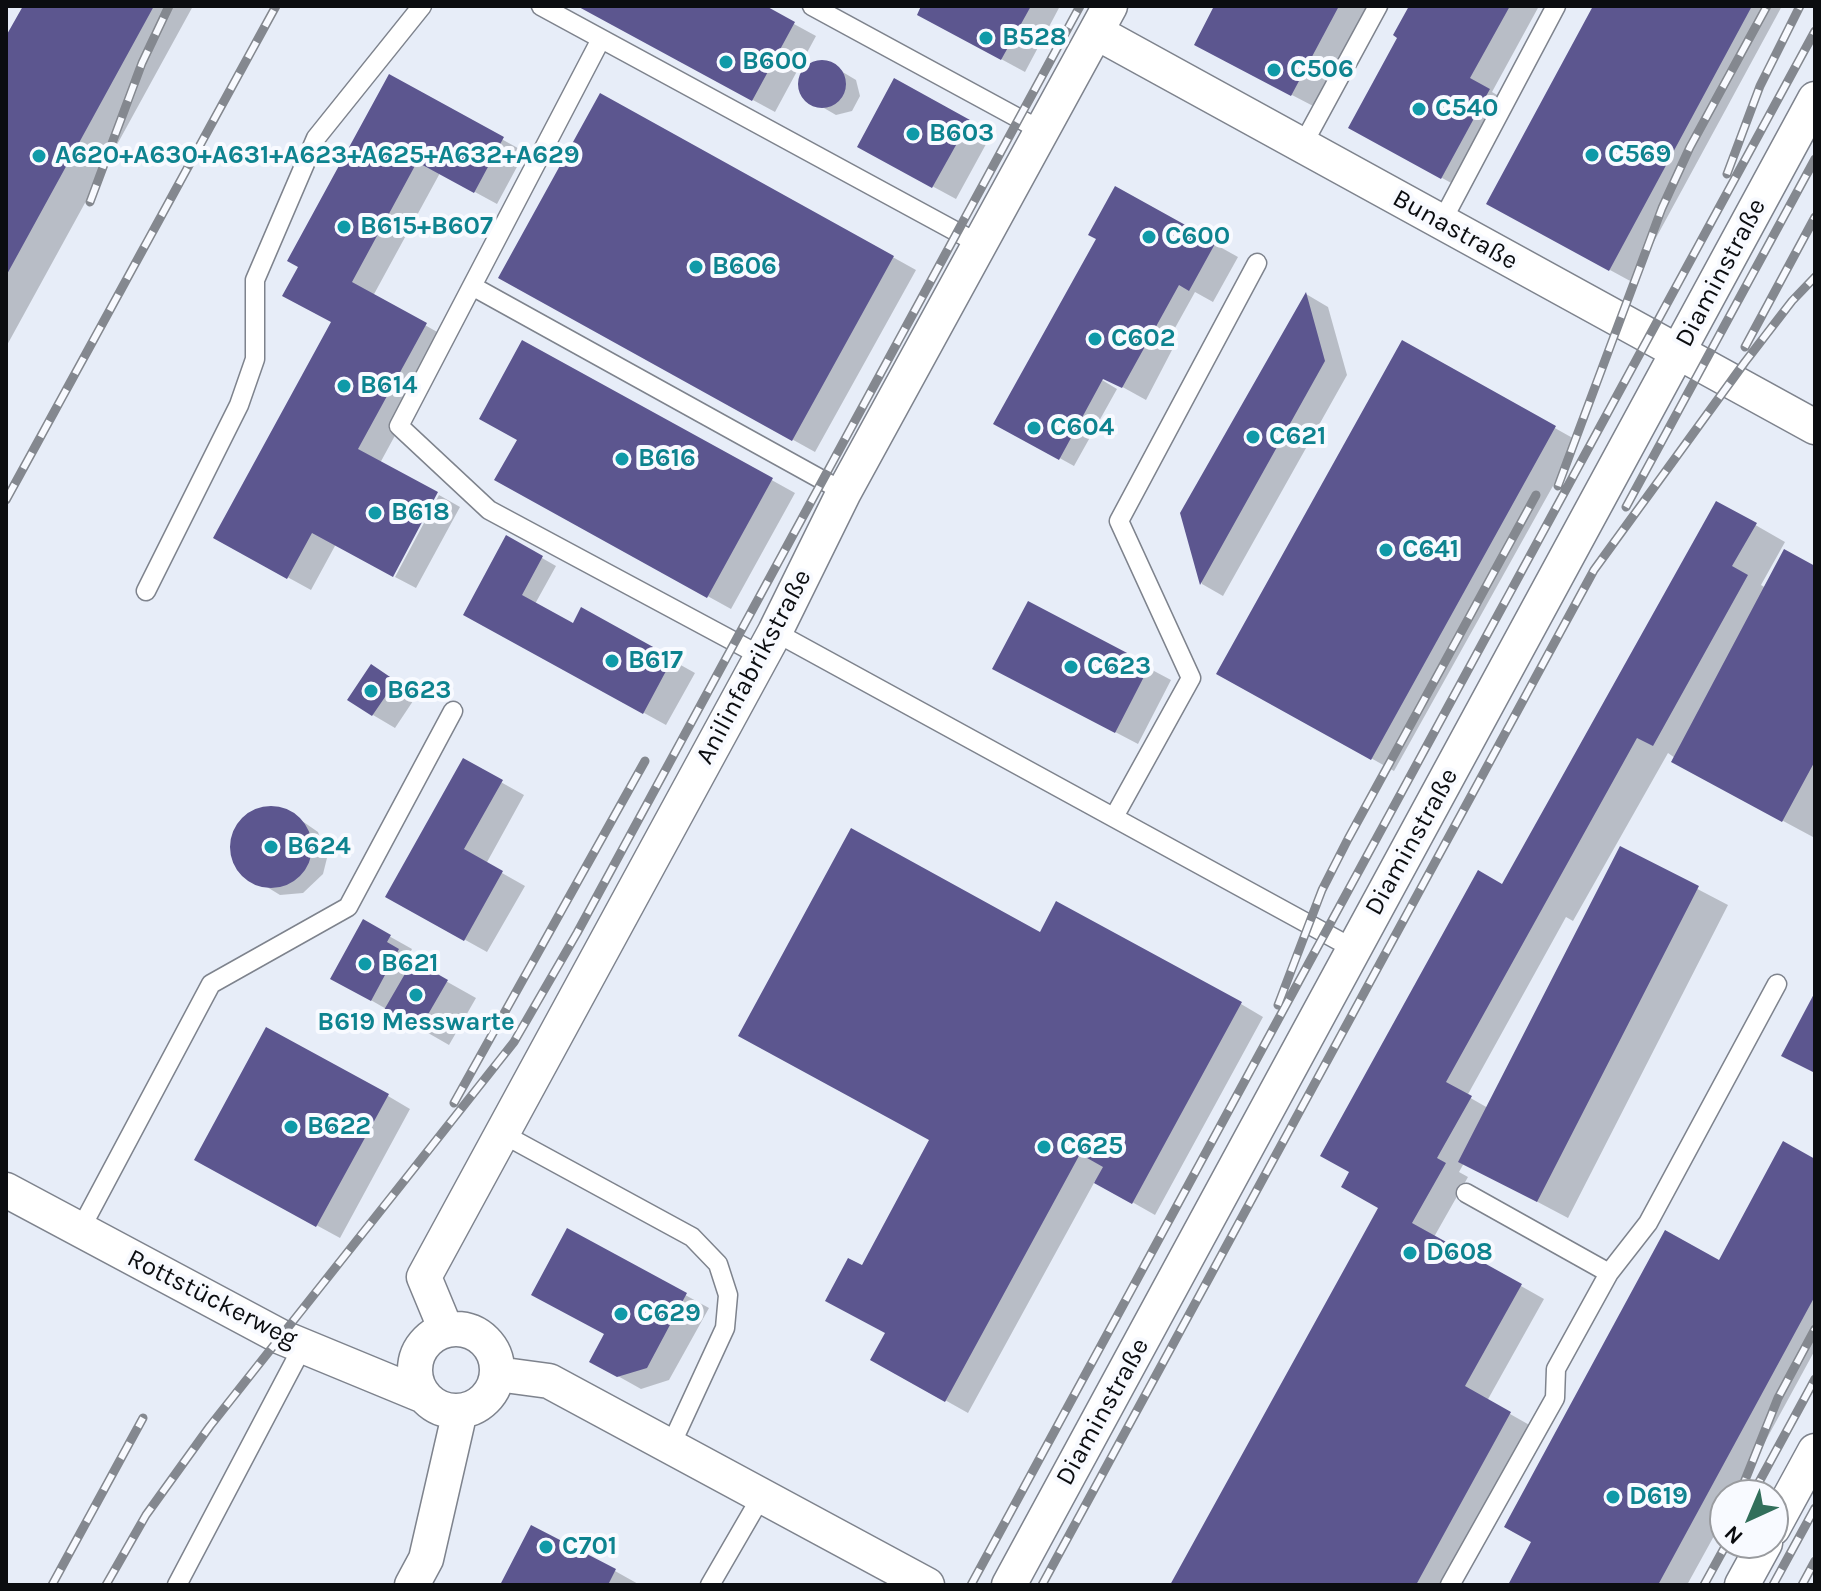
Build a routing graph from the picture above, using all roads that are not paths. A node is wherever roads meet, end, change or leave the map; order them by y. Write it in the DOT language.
graph roads {
  1 [pos="422,6"];
  2 [pos="541,6"];
  3 [pos="812,6"];
  4 [pos="1378,6"];
  5 [pos="1556,6"];
  6 [pos="1103,19"];
  7 [pos="601,39"];
  8 [pos="1815,99"];
  9 [pos="1042,131"];
  10 [pos="1302,146"];
  11 [pos="1441,223"];
  12 [pos="979,244"];
  13 [pos="1257,263"];
  14 [pos="472,286"];
  15 [pos="1678,354"];
  16 [pos="1815,427"];
  17 [pos="844,492"];
  18 [pos="146,591"];
  19 [pos="768,644"];
  20 [pos="453,711"];
  21 [pos="1114,817"];
  22 [pos="1354,949"];
  23 [pos="1777,984"];
  24 [pos="501,1133"];
  25 [pos="6,1190"];
  26 [pos="1466,1193"];
  27 [pos="80,1230"];
  28 [pos="1609,1273"];
  29 [pos="446,1330"];
  30 [pos="303,1346"];
  31 [pos="497,1374"];
  32 [pos="424,1396"];
  33 [pos="460,1411"];
  34 [pos="670,1447"];
  35 [pos="1815,1451"];
  36 [pos="761,1497"];
  37 [pos="1789,1499"];
  38 [pos="1756,1559"];
  39 [pos="177,1585"];
  40 [pos="412,1585"];
  41 [pos="710,1585"];
  42 [pos="927,1585"];
  43 [pos="1009,1585"];
  44 [pos="1450,1585"];
  45 [pos="1742,1585"];
  1 -- 18 [label="lane"];
  2 -- 7 [label="lane"];
  3 -- 9 [label="lane"];
  4 -- 10 [label="lane"];
  5 -- 11 [label="lane"];
  6 -- 9 [label="street, Anilinfabrikstraße"];
  6 -- 10 [label="street, Bunastraße"];
  7 -- 12 [label="lane"];
  7 -- 14 [label="lane"];
  8 -- 15 [label="street, Diaminstraße"];
  9 -- 12 [label="street, Anilinfabrikstraße"];
  10 -- 11 [label="street, Bunastraße"];
  11 -- 15 [label="street, Bunastraße"];
  12 -- 17 [label="street, Anilinfabrikstraße"];
  13 -- 21 [label="lane"];
  14 -- 17 [label="lane"];
  14 -- 19 [label="lane"];
  15 -- 16 [label="street, Bunastraße"];
  15 -- 22 [label="street, Diaminstraße"];
  17 -- 19 [label="street, Anilinfabrikstraße"];
  19 -- 21 [label="lane"];
  19 -- 24 [label="street, Anilinfabrikstraße"];
  20 -- 27 [label="lane"];
  21 -- 22 [label="lane"];
  22 -- 43 [label="street, Diaminstraße"];
  23 -- 28 [label="lane"];
  24 -- 29 [label="street, Anilinfabrikstraße"];
  24 -- 34 [label="lane"];
  25 -- 27 [label="street, Rottstückerweg"];
  26 -- 28 [label="lane"];
  27 -- 30 [label="street, Rottstückerweg"];
  28 -- 44 [label="lane"];
  29 -- 31 [label="street"];
  29 -- 32 [label="street"];
  30 -- 32 [label="street, Rottstückerweg"];
  30 -- 39 [label="lane"];
  31 -- 33 [label="street"];
  31 -- 34 [label="street"];
  32 -- 33 [label="street"];
  33 -- 40 [label="street"];
  34 -- 36 [label="street"];
  35 -- 37 [label="street"];
  36 -- 41 [label="lane"];
  36 -- 42 [label="street"];
  38 -- 45 [label="street"];
}
